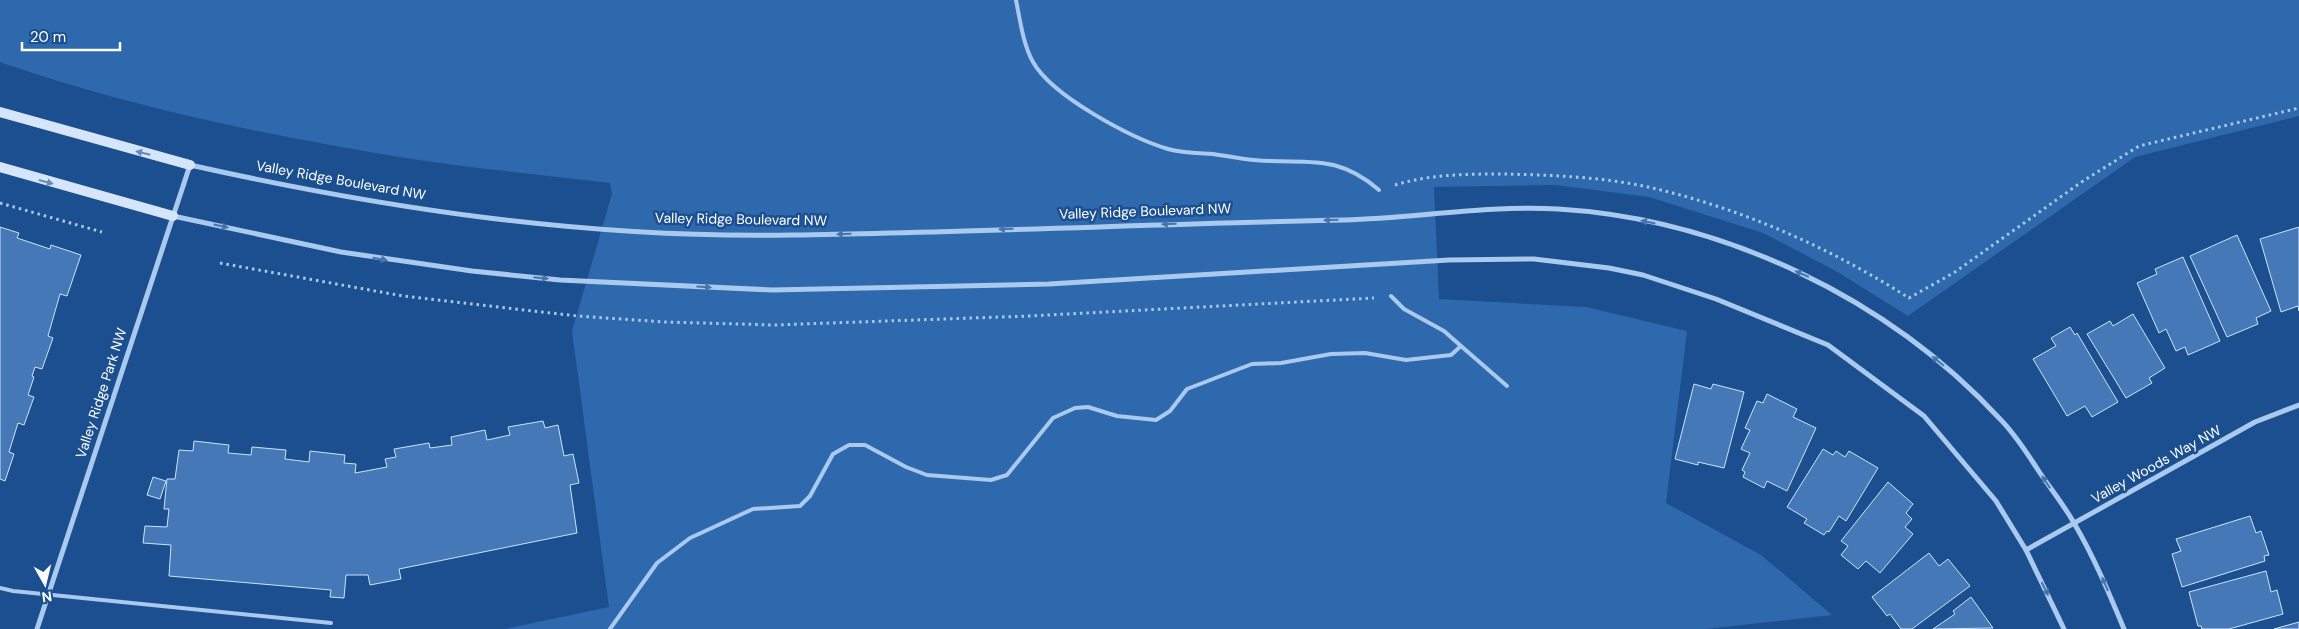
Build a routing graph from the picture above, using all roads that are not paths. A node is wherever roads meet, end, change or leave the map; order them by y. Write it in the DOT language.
graph roads {
  1 [pos="1016,0"];
  2 [pos="0,112"];
  3 [pos="190,165"];
  4 [pos="0,167"];
  5 [pos="1379,190"];
  6 [pos="173,216"];
  7 [pos="1391,296"];
  8 [pos="1461,346"];
  9 [pos="1507,386"];
  10 [pos="2299,405"];
  11 [pos="2074,522"];
  12 [pos="2026,550"];
  13 [pos="0,588"];
  14 [pos="48,594"];
  15 [pos="331,623"];
  16 [pos="37,629"];
  17 [pos="610,629"];
  18 [pos="2064,629"];
  19 [pos="2124,629"];
  1 -- 5 [label="lane"];
  3 -- 2 [label="street, Valley Ridge Boulevard NW, one-way"];
  3 -- 6 [label="street, Valley Ridge Park NW"];
  11 -- 3 [label="street, Valley Ridge Boulevard NW, one-way"];
  4 -- 6 [label="street, one-way"];
  6 -- 12 [label="street, one-way"];
  6 -- 14 [label="street, Valley Ridge Park NW"];
  7 -- 8 [label="lane"];
  8 -- 9 [label="lane"];
  8 -- 17 [label="lane"];
  10 -- 11 [label="street, Valley Woods Way NW"];
  11 -- 12 [label="street, Valley Woods Way NW"];
  19 -- 11 [label="street, Valley Ridge Boulevard NW, one-way"];
  12 -- 18 [label="street, one-way"];
  13 -- 14 [label="lane"];
  14 -- 15 [label="lane"];
  14 -- 16 [label="street, Valley Ridge Park NW"];
}
